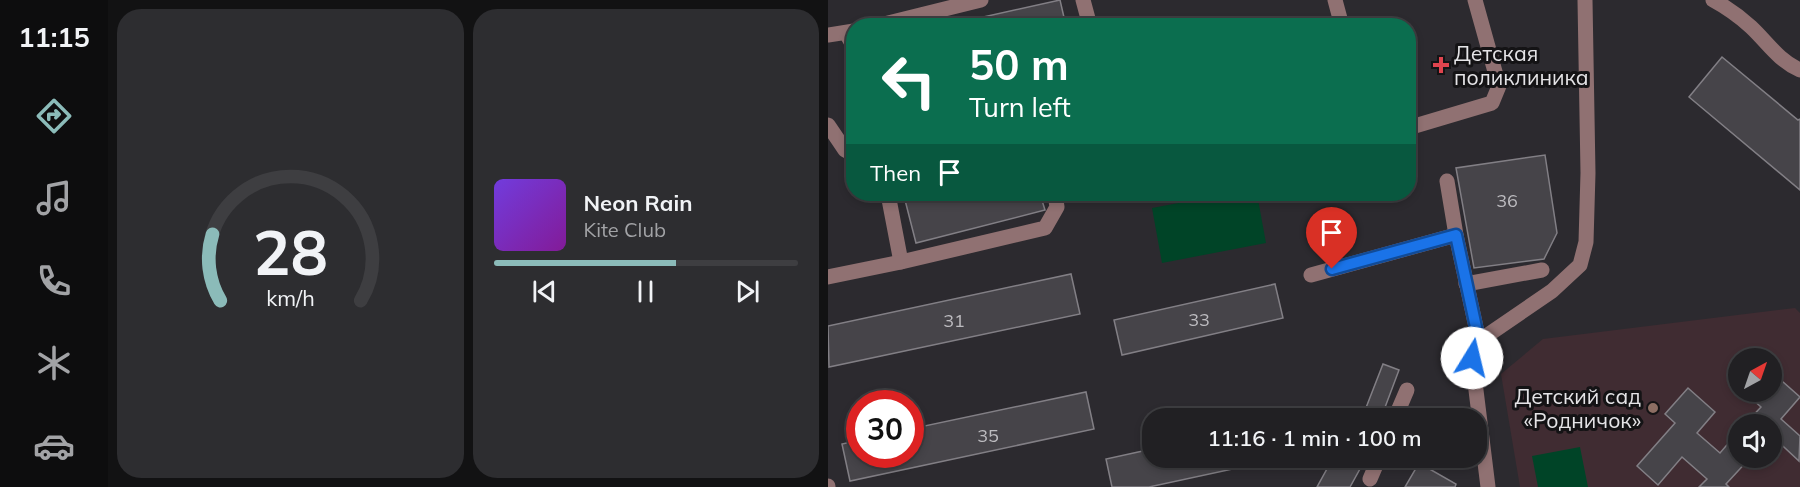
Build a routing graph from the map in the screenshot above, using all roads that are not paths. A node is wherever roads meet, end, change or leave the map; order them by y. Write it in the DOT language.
graph roads {
  1 [pos="981,0"];
  2 [pos="1083,0"];
  3 [pos="1335,0"];
  4 [pos="1475,0"];
  5 [pos="1585,0"];
  6 [pos="1713,0"];
  7 [pos="908,18"];
  8 [pos="1088,18"];
  9 [pos="1340,18"];
  10 [pos="846,33"];
  11 [pos="828,35"];
  12 [pos="1800,70"];
  13 [pos="828,125"];
  14 [pos="1416,126"];
  15 [pos="846,151"];
  16 [pos="1447,181"];
  17 [pos="889,201"];
  18 [pos="1056,201"];
  19 [pos="1456,235"];
  20 [pos="901,262"];
  21 [pos="1542,270"];
  22 [pos="1311,275"];
  23 [pos="828,277"];
  24 [pos="1466,284"];
  25 [pos="1479,341"];
  26 [pos="1407,390"];
  27 [pos="1399,408"];
  28 [pos="1375,468"];
  29 [pos="1370,479"];
  30 [pos="1488,487"];
  1 -- 7 [label="street"];
  2 -- 8 [label="street"];
  3 -- 9 [label="street"];
  4 -- 14 [label="street"];
  5 -- 25 [label="street"];
  6 -- 12 [label="street"];
  10 -- 11 [label="street"];
  13 -- 15 [label="street"];
  16 -- 19 [label="street"];
  17 -- 20 [label="street"];
  18 -- 20 [label="street"];
  19 -- 22 [label="street"];
  19 -- 24 [label="street"];
  20 -- 23 [label="street"];
  21 -- 24 [label="street"];
  24 -- 25 [label="street"];
  25 -- 30 [label="street"];
  26 -- 27 [label="street"];
  28 -- 29 [label="street"];
}
